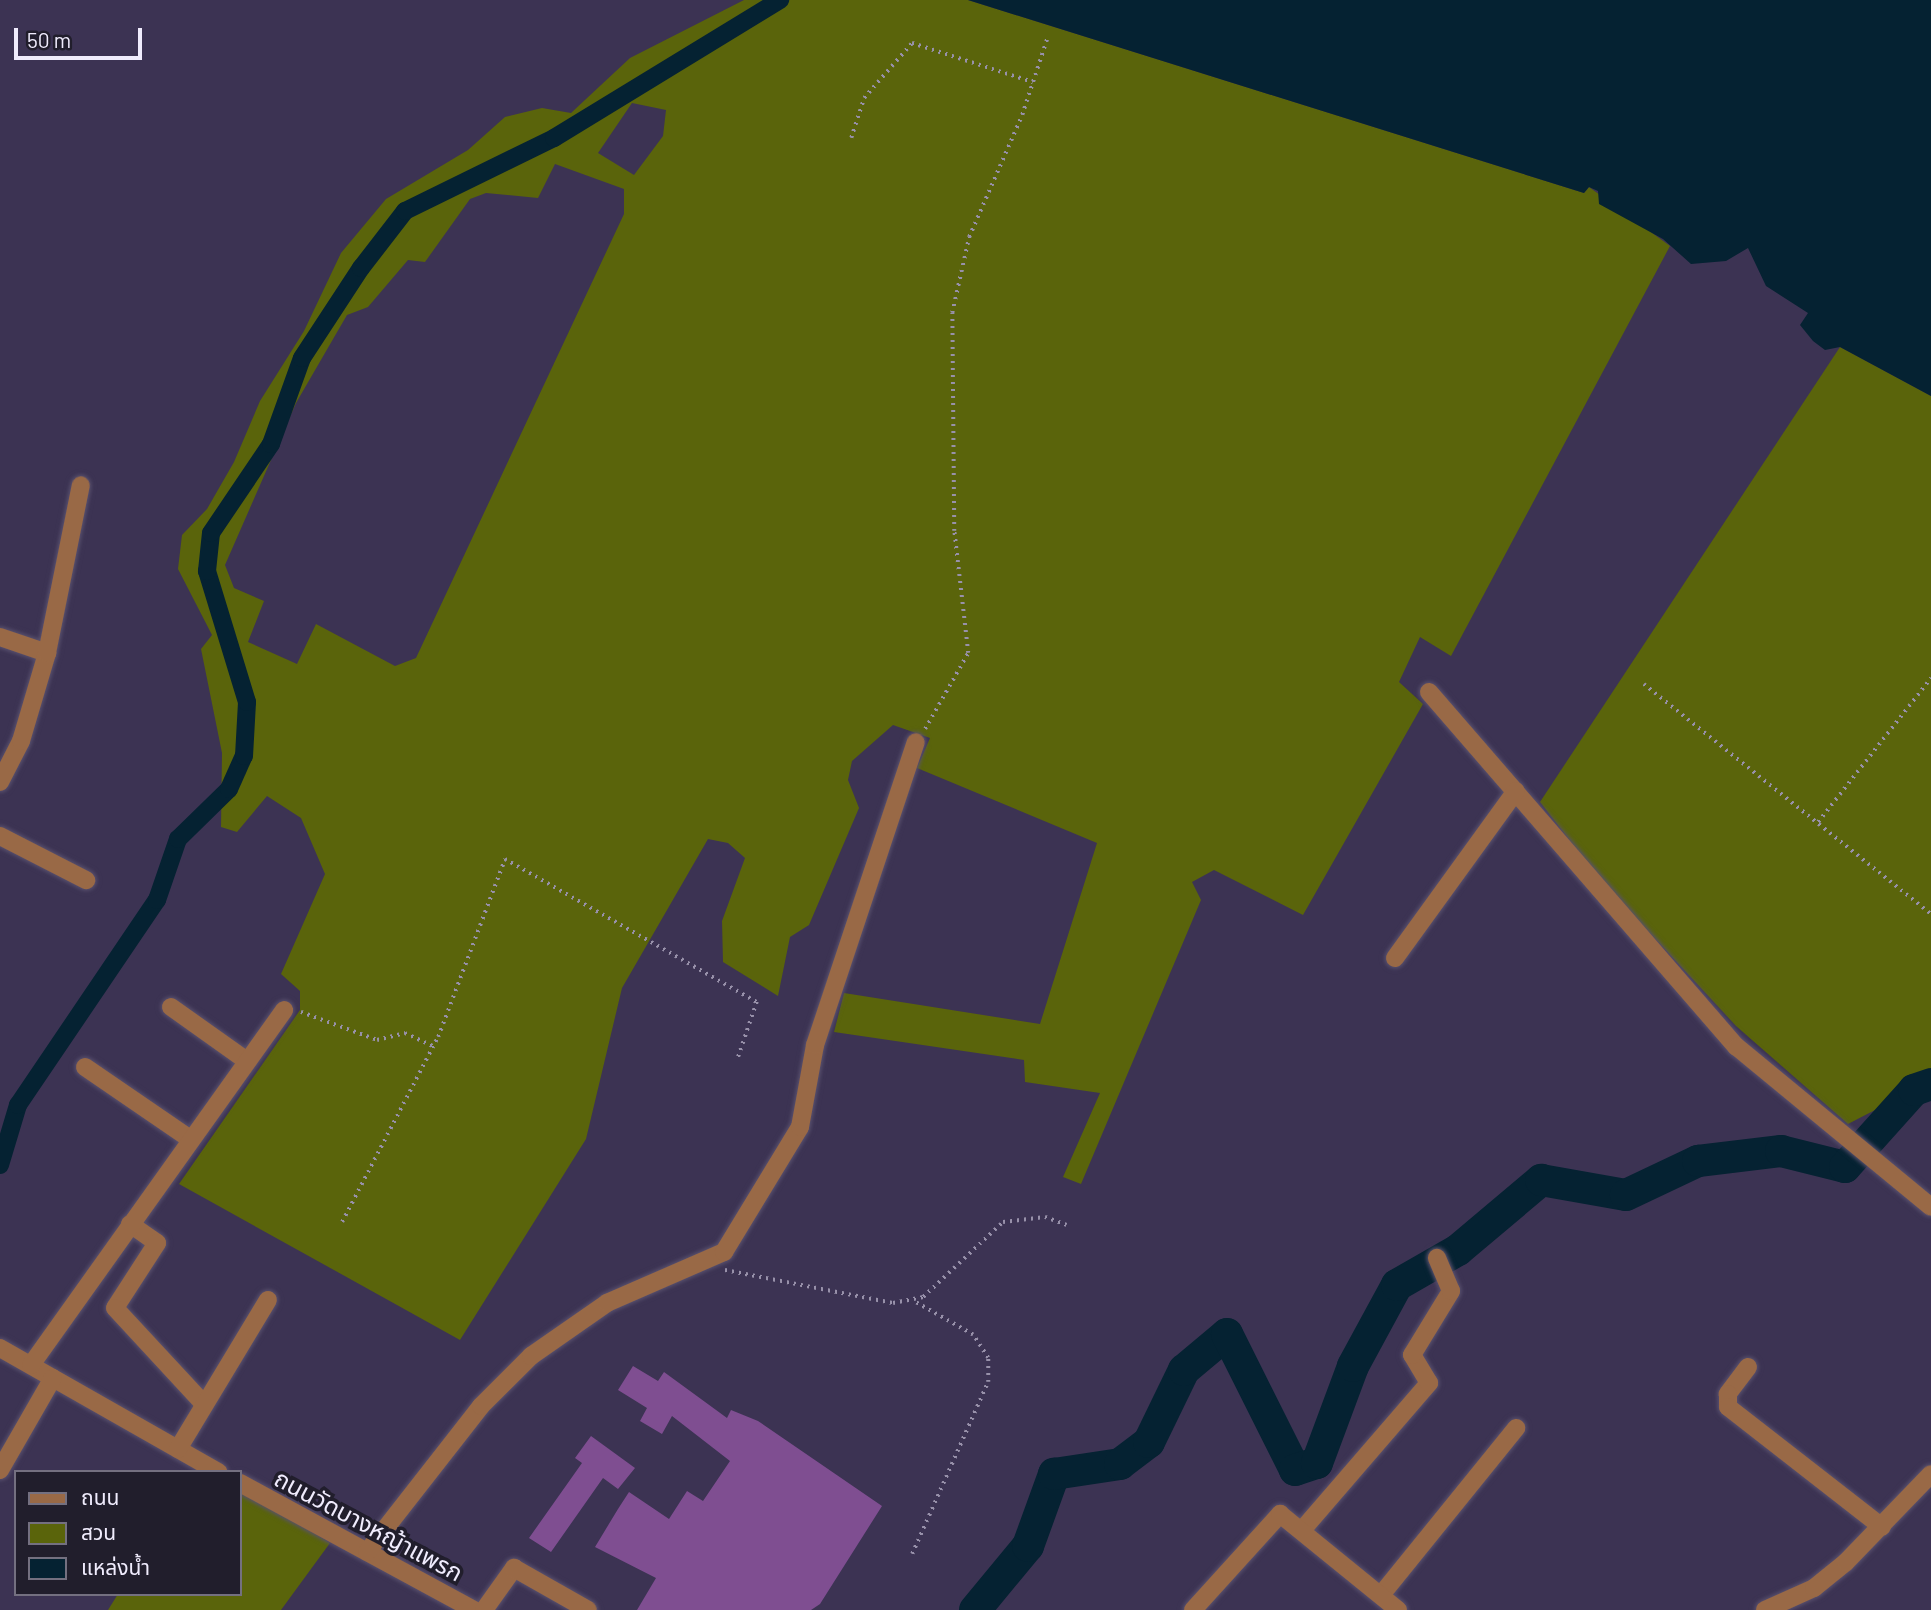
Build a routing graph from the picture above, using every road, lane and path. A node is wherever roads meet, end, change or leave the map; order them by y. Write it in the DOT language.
graph roads {
  1 [pos="1048,36"];
  2 [pos="1033,82"];
  3 [pos="851,138"];
  4 [pos="81,485"];
  5 [pos="0,637"];
  6 [pos="47,653"];
  7 [pos="1931,678"];
  8 [pos="1644,684"];
  9 [pos="1429,692"];
  10 [pos="916,742"];
  11 [pos="0,782"];
  12 [pos="1516,791"];
  13 [pos="1817,823"];
  14 [pos="0,836"];
  15 [pos="86,880"];
  16 [pos="1931,914"];
  17 [pos="1395,958"];
  18 [pos="171,1007"];
  19 [pos="284,1010"];
  20 [pos="433,1046"];
  21 [pos="737,1060"];
  22 [pos="247,1061"];
  23 [pos="85,1067"];
  24 [pos="190,1139"];
  25 [pos="1931,1207"];
  26 [pos="342,1222"];
  27 [pos="130,1224"];
  28 [pos="1067,1225"];
  29 [pos="1437,1258"];
  30 [pos="705,1260"];
  31 [pos="268,1300"];
  32 [pos="911,1300"];
  33 [pos="0,1348"];
  34 [pos="31,1366"];
  35 [pos="1748,1367"];
  36 [pos="53,1378"];
  37 [pos="204,1404"];
  38 [pos="1517,1428"];
  39 [pos="178,1449"];
  40 [pos="0,1470"];
  41 [pos="215,1470"];
  42 [pos="1931,1474"];
  43 [pos="242,1484"];
  44 [pos="1882,1527"];
  45 [pos="1303,1529"];
  46 [pos="368,1552"];
  47 [pos="912,1554"];
  48 [pos="1381,1595"];
  49 [pos="474,1610"];
  50 [pos="484,1610"];
  51 [pos="588,1610"];
  52 [pos="1193,1610"];
  53 [pos="1398,1610"];
  54 [pos="1765,1610"];
  1 -- 2 [label="path"];
  2 -- 3 [label="path"];
  2 -- 10 [label="path"];
  4 -- 6 [label="street"];
  5 -- 6 [label="street"];
  6 -- 11 [label="street"];
  7 -- 13 [label="path"];
  8 -- 13 [label="path"];
  9 -- 12 [label="street"];
  10 -- 30 [label="street"];
  12 -- 17 [label="street"];
  12 -- 25 [label="street"];
  13 -- 16 [label="path"];
  14 -- 15 [label="street"];
  18 -- 22 [label="street"];
  19 -- 20 [label="path"];
  19 -- 22 [label="street"];
  20 -- 21 [label="path"];
  20 -- 26 [label="path"];
  22 -- 24 [label="street"];
  23 -- 24 [label="street"];
  24 -- 27 [label="street"];
  27 -- 34 [label="street"];
  27 -- 37 [label="street"];
  28 -- 32 [label="path"];
  29 -- 45 [label="street"];
  30 -- 32 [label="path"];
  30 -- 46 [label="street"];
  31 -- 37 [label="street"];
  32 -- 47 [label="path"];
  33 -- 34 [label="street"];
  34 -- 36 [label="street"];
  35 -- 44 [label="street"];
  36 -- 39 [label="street"];
  36 -- 40 [label="street"];
  37 -- 39 [label="street"];
  38 -- 48 [label="street"];
  39 -- 41 [label="street"];
  42 -- 44 [label="street"];
  43 -- 46 [label="street, ถนนวัดบางหญ้าแพรก"];
  44 -- 54 [label="street"];
  45 -- 48 [label="street"];
  45 -- 52 [label="street"];
  46 -- 49 [label="street, ถนนวัดบางหญ้าแพรก"];
  48 -- 53 [label="street"];
  50 -- 51 [label="street"];
}
